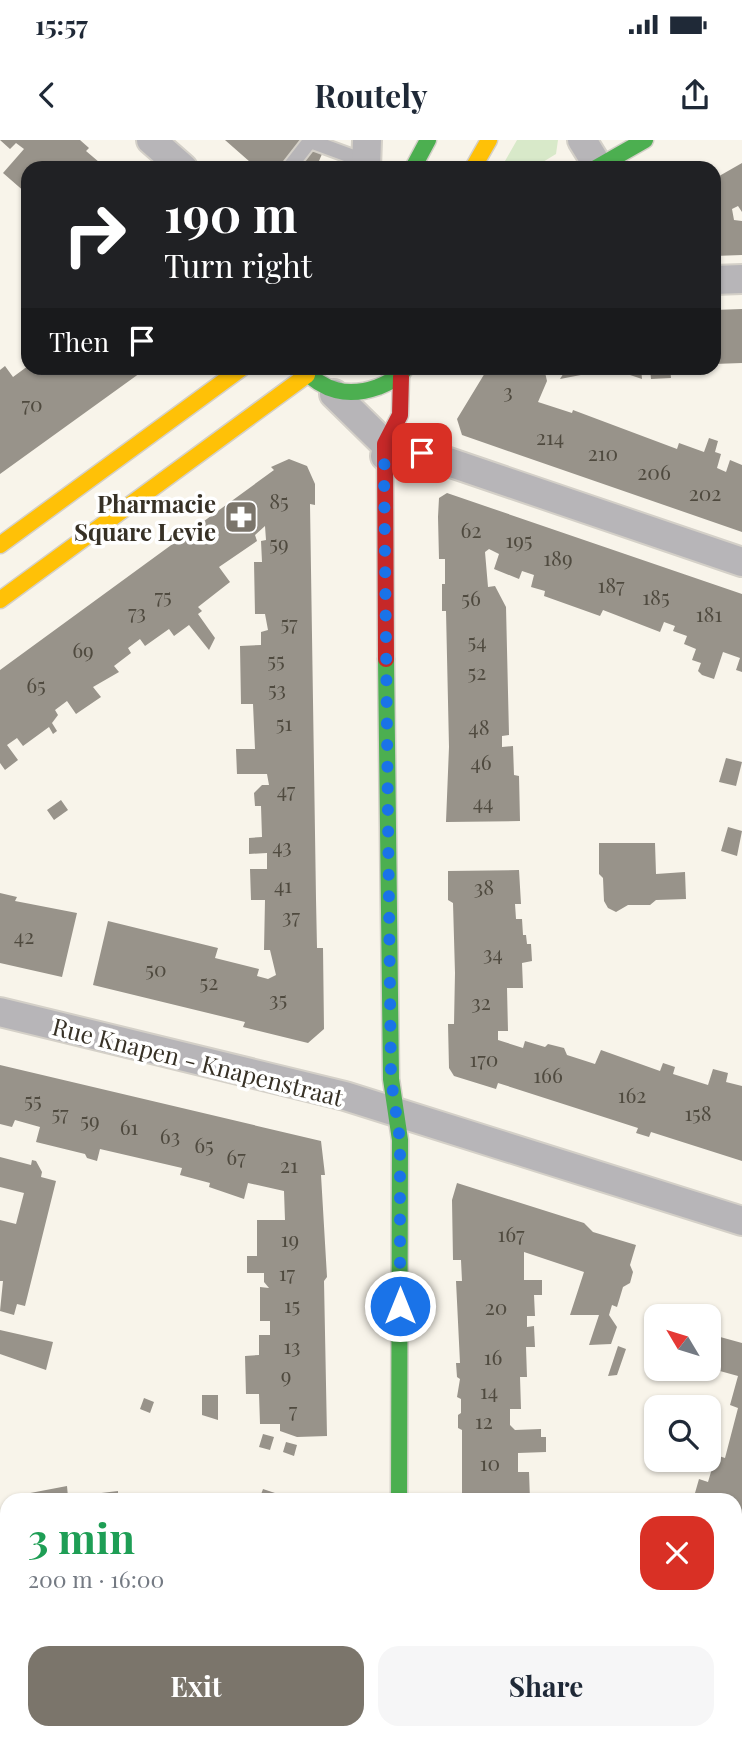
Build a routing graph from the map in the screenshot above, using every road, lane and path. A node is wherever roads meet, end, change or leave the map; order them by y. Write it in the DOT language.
graph roads {
  1 [pos="151,140"];
  2 [pos="428,140"];
  3 [pos="489,140"];
  4 [pos="582,140"];
  5 [pos="645,140"];
  6 [pos="367,157"];
  7 [pos="175,161"];
  8 [pos="294,161"];
  9 [pos="417,161"];
  10 [pos="477,161"];
  11 [pos="594,161"];
  12 [pos="608,161"];
  13 [pos="742,279"];
  14 [pos="721,280"];
  15 [pos="232,375"];
  16 [pos="299,375"];
  17 [pos="309,375"];
  18 [pos="398,375"];
  19 [pos="404,375"];
  20 [pos="334,394"];
  21 [pos="385,450"];
  22 [pos="0,545"];
  23 [pos="742,562"];
  24 [pos="0,600"];
  25 [pos="0,1012"];
  26 [pos="396,1112"];
  27 [pos="742,1221"];
  28 [pos="399,1493"];
  1 -- 7 [label="street"];
  2 -- 9 [label="street"];
  3 -- 10 [label="street"];
  4 -- 11 [label="street"];
  5 -- 12 [label="street"];
  6 -- 8 [label="lane"];
  13 -- 14 [label="street"];
  15 -- 22 [label="street"];
  16 -- 24 [label="street"];
  17 -- 20 [label="street"];
  18 -- 20 [label="street"];
  19 -- 21 [label="street"];
  20 -- 21 [label="street"];
  21 -- 23 [label="street"];
  21 -- 26 [label="street"];
  25 -- 26 [label="street, Rue Knapen - Knapenstraat"];
  26 -- 27 [label="street, Rue Knapen - Knapenstraat"];
  26 -- 28 [label="street"];
}
